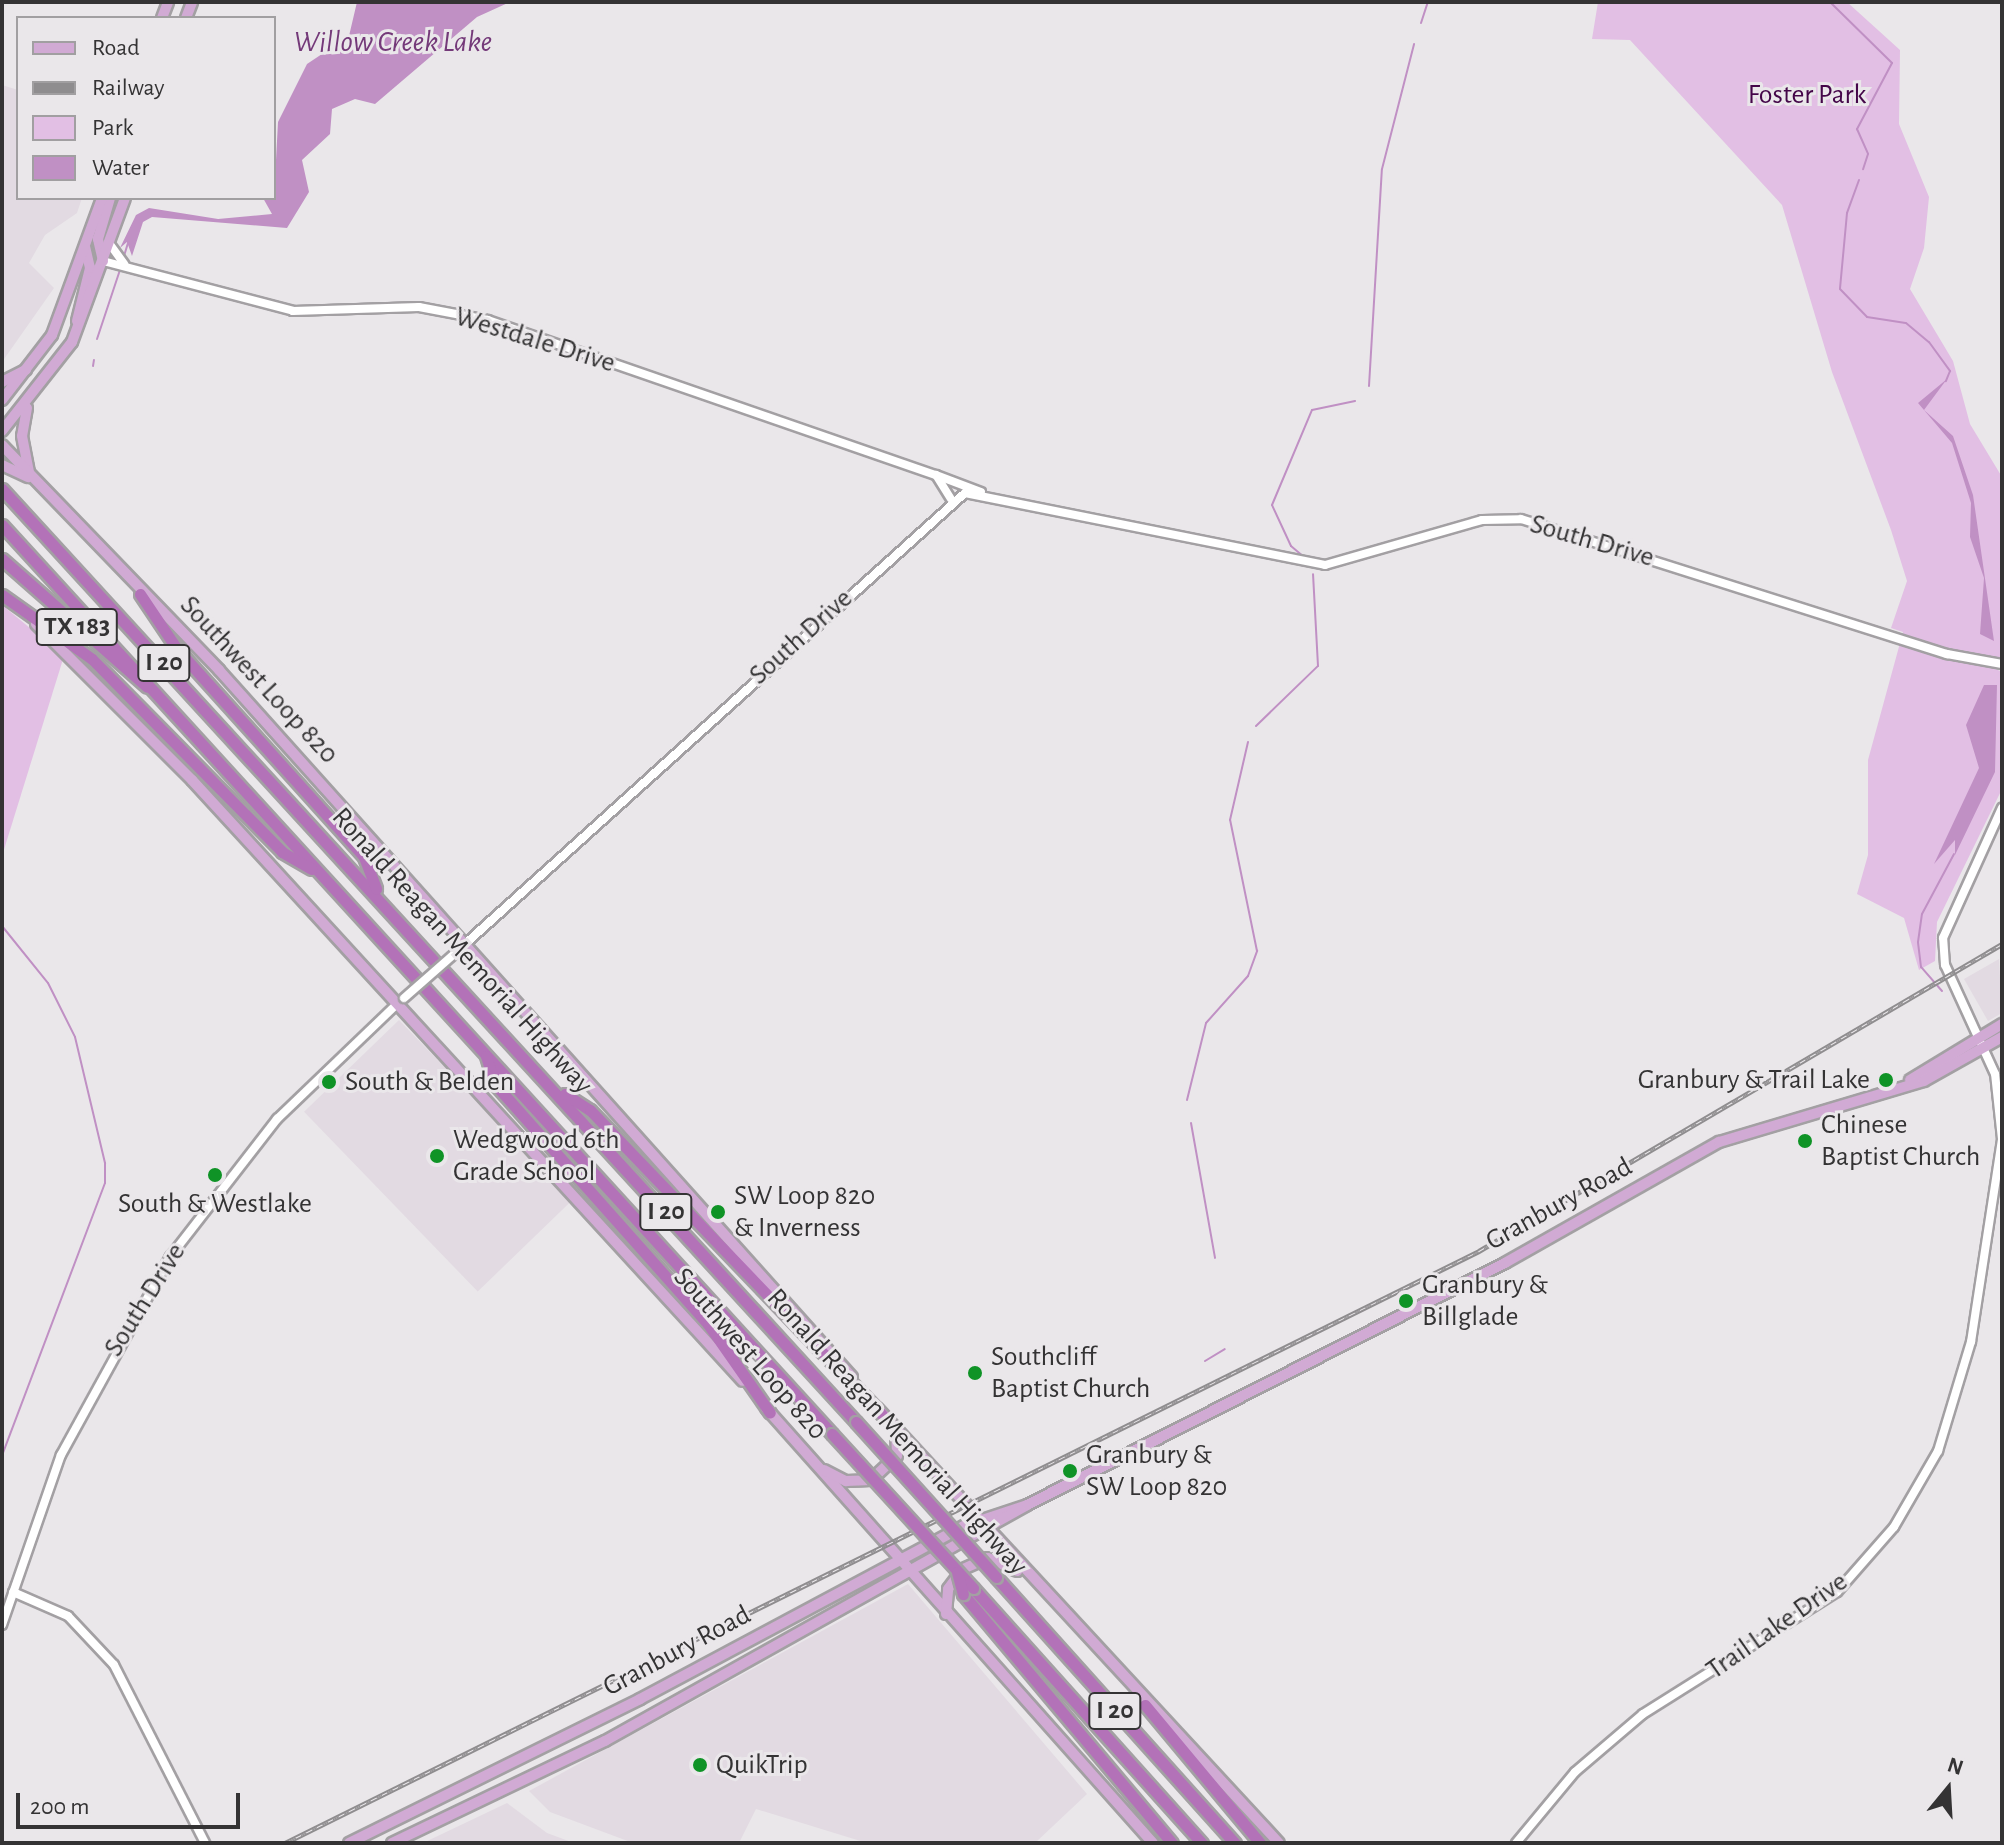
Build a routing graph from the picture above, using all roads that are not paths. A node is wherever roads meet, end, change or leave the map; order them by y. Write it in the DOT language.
graph roads {
  1 [pos="102,200"];
  2 [pos="109,200"];
  3 [pos="124,200"];
  4 [pos="96,252"];
  5 [pos="124,264"];
  6 [pos="32,367"];
  7 [pos="2,382"];
  8 [pos="2,400"];
  9 [pos="29,403"];
  10 [pos="2,431"];
  11 [pos="2,445"];
  12 [pos="2,465"];
  13 [pos="936,475"];
  14 [pos="33,480"];
  15 [pos="4,492"];
  16 [pos="982,492"];
  17 [pos="951,499"];
  18 [pos="2,525"];
  19 [pos="2,559"];
  20 [pos="140,594"];
  21 [pos="2,595"];
  22 [pos="2001,664"];
  23 [pos="155,692"];
  24 [pos="2002,808"];
  25 [pos="320,874"];
  26 [pos="380,897"];
  27 [pos="458,950"];
  28 [pos="401,1001"];
  29 [pos="2002,1024"];
  30 [pos="2002,1037"];
  31 [pos="1984,1041"];
  32 [pos="484,1052"];
  33 [pos="1995,1074"];
  34 [pos="2002,1082"];
  35 [pos="551,1085"];
  36 [pos="2002,1100"];
  37 [pos="770,1413"];
  38 [pos="882,1414"];
  39 [pos="896,1430"];
  40 [pos="816,1464"];
  41 [pos="1027,1505"];
  42 [pos="978,1519"];
  43 [pos="989,1532"];
  44 [pos="899,1560"];
  45 [pos="910,1573"];
  46 [pos="1034,1584"];
  47 [pos="968,1591"];
  48 [pos="13,1592"];
  49 [pos="946,1614"];
  50 [pos="2,1625"];
  51 [pos="1145,1705"];
  52 [pos="205,1843"];
  53 [pos="349,1843"];
  54 [pos="392,1843"];
  55 [pos="1153,1843"];
  56 [pos="1172,1843"];
  57 [pos="1202,1843"];
  58 [pos="1235,1843"];
  59 [pos="1260,1843"];
  60 [pos="1279,1843"];
  61 [pos="1516,1843"];
  1 -- 4 [label="main road"];
  2 -- 4 [label="main road"];
  3 -- 4 [label="main road"];
  4 -- 5 [label="street, Westdale Drive"];
  4 -- 5 [label="street"];
  4 -- 6 [label="main road"];
  4 -- 9 [label="main road"];
  5 -- 13 [label="street, Westdale Drive"];
  6 -- 7 [label="main road"];
  6 -- 8 [label="main road"];
  9 -- 10 [label="main road"];
  9 -- 14 [label="main road"];
  11 -- 14 [label="main road, Southwest Loop 820"];
  12 -- 14 [label="main road"];
  13 -- 16 [label="street, Westdale Drive"];
  13 -- 17 [label="street"];
  14 -- 20 [label="main road, Southwest Loop 820"];
  15 -- 26 [label="highway, Ronald Reagan Memorial Highway / I 20"];
  16 -- 17 [label="street, South Drive"];
  16 -- 22 [label="street, South Drive"];
  17 -- 27 [label="street, South Drive"];
  18 -- 23 [label="highway, Ronald Reagan Memorial Highway / I 20"];
  19 -- 23 [label="highway, TX 183"];
  20 -- 26 [label="highway"];
  20 -- 27 [label="main road, Southwest Loop 820"];
  21 -- 25 [label="highway"];
  21 -- 28 [label="main road, Southwest Loop 820"];
  23 -- 25 [label="highway, Ronald Reagan Memorial Highway / I 20"];
  24 -- 31 [label="street, Trail Lake Drive"];
  25 -- 32 [label="highway, Ronald Reagan Memorial Highway / I 20"];
  26 -- 35 [label="highway, Ronald Reagan Memorial Highway / I 20"];
  27 -- 28 [label="street, South Drive, bridge"];
  27 -- 38 [label="main road, Southwest Loop 820"];
  28 -- 37 [label="main road, Southwest Loop 820"];
  28 -- 48 [label="street, South Drive"];
  29 -- 31 [label="main road"];
  30 -- 31 [label="main road"];
  31 -- 33 [label="street, Trail Lake Drive"];
  31 -- 41 [label="main road, Granbury Road"];
  32 -- 37 [label="highway"];
  32 -- 47 [label="highway, Ronald Reagan Memorial Highway / I 20, bridge"];
  33 -- 34 [label="street"];
  33 -- 36 [label="street, Trail Lake Drive"];
  35 -- 38 [label="highway"];
  35 -- 58 [label="highway, Ronald Reagan Memorial Highway / I 20, bridge"];
  36 -- 61 [label="street, Trail Lake Drive"];
  37 -- 40 [label="main road, Southwest Loop 820"];
  38 -- 39 [label="main road, Southwest Loop 820"];
  39 -- 40 [label="main road"];
  39 -- 42 [label="main road, Southwest Loop 820"];
  40 -- 44 [label="main road, Southwest Loop 820"];
  41 -- 42 [label="main road, Granbury Road"];
  41 -- 43 [label="main road, Granbury Road"];
  42 -- 43 [label="main road, Southwest Loop 820"];
  42 -- 44 [label="main road, Granbury Road"];
  43 -- 45 [label="main road, Granbury Road"];
  43 -- 46 [label="main road, Southwest Loop 820"];
  44 -- 45 [label="main road, Southwest Loop 820"];
  44 -- 53 [label="main road, Granbury Road"];
  45 -- 49 [label="main road, Southwest Loop 820"];
  45 -- 54 [label="main road, Granbury Road"];
  46 -- 49 [label="main road"];
  46 -- 51 [label="main road, Southwest Loop 820"];
  47 -- 56 [label="highway"];
  47 -- 57 [label="highway, Ronald Reagan Memorial Highway / I 20"];
  48 -- 50 [label="street, South Drive"];
  48 -- 52 [label="street"];
  49 -- 55 [label="main road, Southwest Loop 820"];
  51 -- 59 [label="highway"];
  51 -- 60 [label="main road, Southwest Loop 820"];
}
